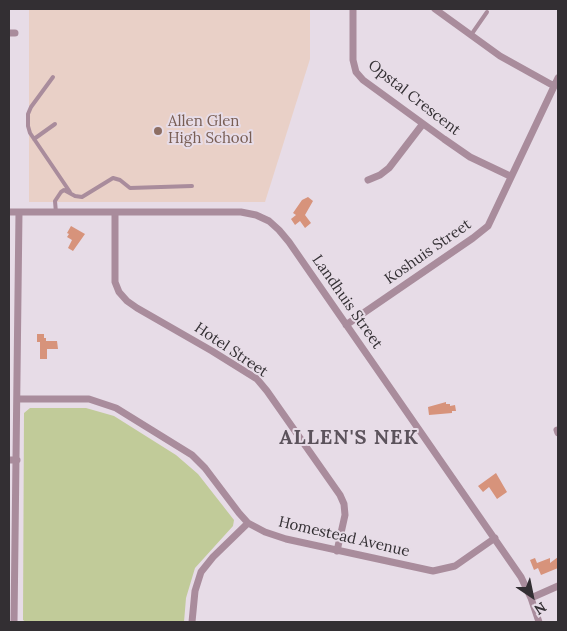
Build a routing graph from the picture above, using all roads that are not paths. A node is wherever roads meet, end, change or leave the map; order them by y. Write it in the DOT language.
graph roads {
  1 [pos="353,9"];
  2 [pos="435,9"];
  3 [pos="487,12"];
  4 [pos="471,35"];
  5 [pos="53,77"];
  6 [pos="558,78"];
  7 [pos="554,86"];
  8 [pos="55,124"];
  9 [pos="422,125"];
  10 [pos="34,139"];
  11 [pos="510,176"];
  12 [pos="368,180"];
  13 [pos="192,186"];
  14 [pos="72,194"];
  15 [pos="9,212"];
  16 [pos="19,212"];
  17 [pos="116,212"];
  18 [pos="56,213"];
  19 [pos="346,325"];
  20 [pos="17,398"];
  21 [pos="13,460"];
  22 [pos="248,523"];
  23 [pos="495,538"];
  24 [pos="337,551"];
  25 [pos="12,558"];
  26 [pos="558,586"];
  27 [pos="532,598"];
  28 [pos="12,612"];
  29 [pos="14,622"];
  30 [pos="192,622"];
  31 [pos="539,622"];
  1 -- 9 [label="street, Opstal Crescent"];
  2 -- 4 [label="street"];
  3 -- 4 [label="lane"];
  4 -- 7 [label="street"];
  5 -- 10 [label="lane"];
  6 -- 7 [label="street, Koshuis Street"];
  7 -- 11 [label="street, Koshuis Street"];
  8 -- 10 [label="lane"];
  9 -- 11 [label="street, Opstal Crescent"];
  9 -- 12 [label="street"];
  10 -- 14 [label="lane"];
  11 -- 19 [label="street, Koshuis Street"];
  13 -- 14 [label="lane"];
  14 -- 18 [label="lane"];
  15 -- 16 [label="street, Landhuis Street"];
  16 -- 18 [label="street, Landhuis Street"];
  16 -- 20 [label="street"];
  17 -- 18 [label="street, Landhuis Street"];
  17 -- 19 [label="street, Landhuis Street"];
  17 -- 24 [label="street, Hotel Street"];
  19 -- 23 [label="street, Landhuis Street"];
  20 -- 21 [label="street"];
  20 -- 22 [label="street, Homestead Avenue"];
  21 -- 25 [label="street"];
  22 -- 24 [label="street, Homestead Avenue"];
  22 -- 30 [label="street"];
  23 -- 24 [label="street, Homestead Avenue"];
  23 -- 27 [label="street, Landhuis Street"];
  25 -- 28 [label="street"];
  26 -- 27 [label="street"];
  27 -- 31 [label="street, Landhuis Street"];
  28 -- 29 [label="street"];
}
